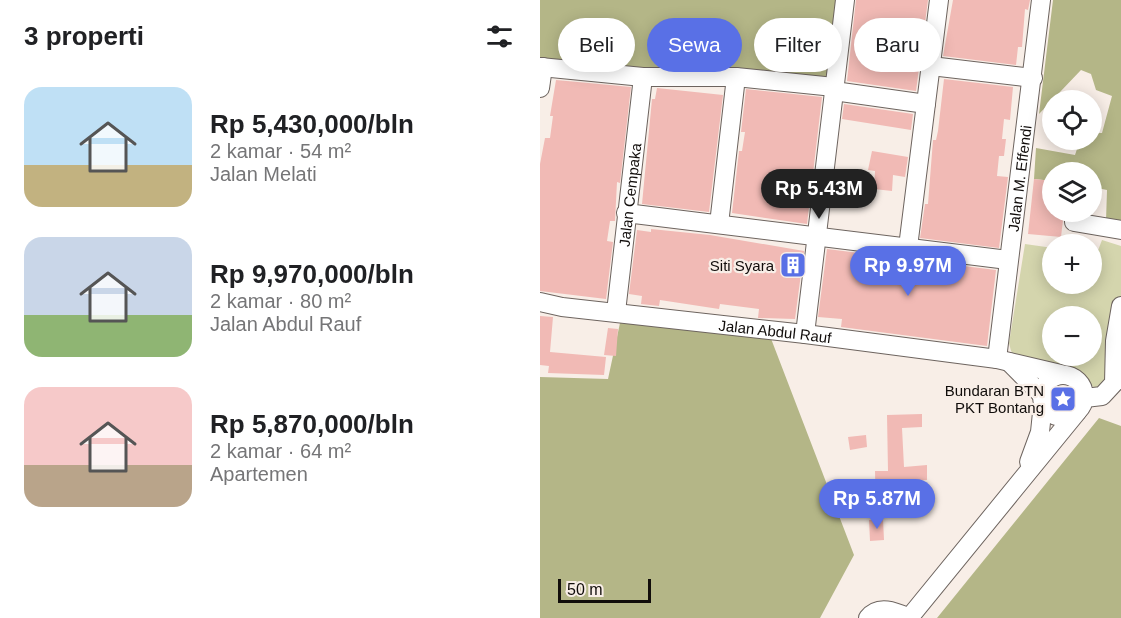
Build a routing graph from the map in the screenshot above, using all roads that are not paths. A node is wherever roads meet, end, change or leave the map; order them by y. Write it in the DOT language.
graph roads {
  1 [pos="845,0"];
  2 [pos="939,0"];
  3 [pos="1041,0"];
  4 [pos="937,18"];
  5 [pos="541,67"];
  6 [pos="941,67"];
  7 [pos="930,72"];
  8 [pos="643,77"];
  9 [pos="736,77"];
  10 [pos="1033,78"];
  11 [pos="540,88"];
  12 [pos="834,89"];
  13 [pos="926,104"];
  14 [pos="626,213"];
  15 [pos="1074,222"];
  16 [pos="718,224"];
  17 [pos="1121,230"];
  18 [pos="817,238"];
  19 [pos="908,247"];
  20 [pos="1008,260"];
  21 [pos="540,302"];
  22 [pos="1121,306"];
  23 [pos="616,312"];
  24 [pos="805,334"];
  25 [pos="1003,361"];
  26 [pos="1065,375"];
  27 [pos="1042,399"];
  28 [pos="1081,405"];
  29 [pos="1024,475"];
  30 [pos="868,618"];
  31 [pos="910,618"];
  1 -- 12 [label="street"];
  2 -- 4 [label="street"];
  3 -- 10 [label="street, Jalan M. Effendi"];
  5 -- 8 [label="street"];
  5 -- 11 [label="street"];
  6 -- 10 [label="street"];
  7 -- 13 [label="street"];
  8 -- 9 [label="street"];
  8 -- 14 [label="street, Jalan Cempaka"];
  9 -- 12 [label="street"];
  9 -- 16 [label="street"];
  10 -- 20 [label="street, Jalan M. Effendi"];
  12 -- 13 [label="street"];
  12 -- 18 [label="street"];
  13 -- 19 [label="street"];
  14 -- 16 [label="street"];
  14 -- 23 [label="street, Jalan Cempaka"];
  15 -- 17 [label="street"];
  16 -- 18 [label="street"];
  18 -- 19 [label="street"];
  18 -- 24 [label="street"];
  19 -- 20 [label="street"];
  20 -- 25 [label="street, Jalan M. Effendi"];
  21 -- 23 [label="street, Jalan Abdul Rauf"];
  22 -- 28 [label="street"];
  23 -- 24 [label="street, Jalan Abdul Rauf"];
  24 -- 25 [label="street, Jalan Abdul Rauf"];
  25 -- 26 [label="street, Jalan Abdul Rauf"];
  25 -- 27 [label="street"];
  26 -- 27 [label="street"];
  26 -- 28 [label="street"];
  27 -- 28 [label="street"];
  27 -- 29 [label="street"];
  28 -- 29 [label="street"];
  29 -- 31 [label="street"];
  30 -- 31 [label="street"];
}
